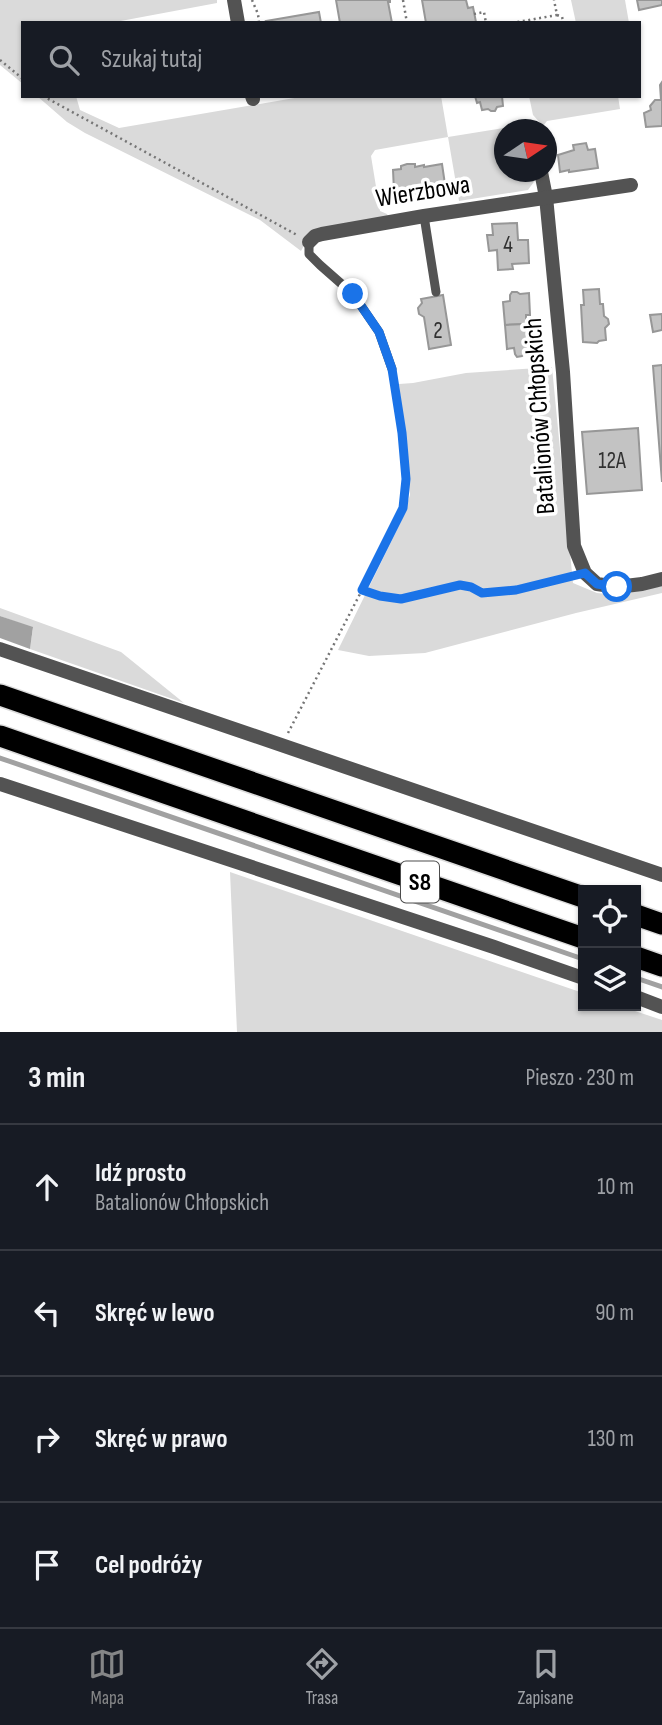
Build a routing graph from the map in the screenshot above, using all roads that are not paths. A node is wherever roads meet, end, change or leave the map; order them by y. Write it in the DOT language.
graph roads {
  1 [pos="234,0"];
  2 [pos="238,21"];
  3 [pos="543,182"];
  4 [pos="631,186"];
  5 [pos="546,197"];
  6 [pos="424,216"];
  7 [pos="309,242"];
  8 [pos="436,292"];
  9 [pos="392,369"];
  10 [pos="662,579"];
  11 [pos="0,649"];
  12 [pos="0,695"];
  13 [pos="0,736"];
  14 [pos="0,784"];
  15 [pos="662,875"];
  16 [pos="578,895"];
  17 [pos="641,917"];
  18 [pos="662,924"];
  19 [pos="578,937"];
  20 [pos="641,959"];
  21 [pos="662,966"];
  22 [pos="578,976"];
  23 [pos="641,999"];
  24 [pos="662,1007"];
  1 -- 2 [label="street"];
  3 -- 5 [label="street, Batalionów Chłopskich"];
  4 -- 5 [label="street, Wierzbowa"];
  5 -- 6 [label="street, Wierzbowa"];
  5 -- 10 [label="street, Batalionów Chłopskich"];
  6 -- 7 [label="street, Wierzbowa"];
  6 -- 8 [label="lane"];
  7 -- 9 [label="lane"];
  11 -- 15 [label="street"];
  12 -- 16 [label="highway, S8"];
  13 -- 19 [label="highway, S8"];
  14 -- 22 [label="street"];
  17 -- 18 [label="highway"];
  20 -- 21 [label="highway"];
  23 -- 24 [label="street"];
}
